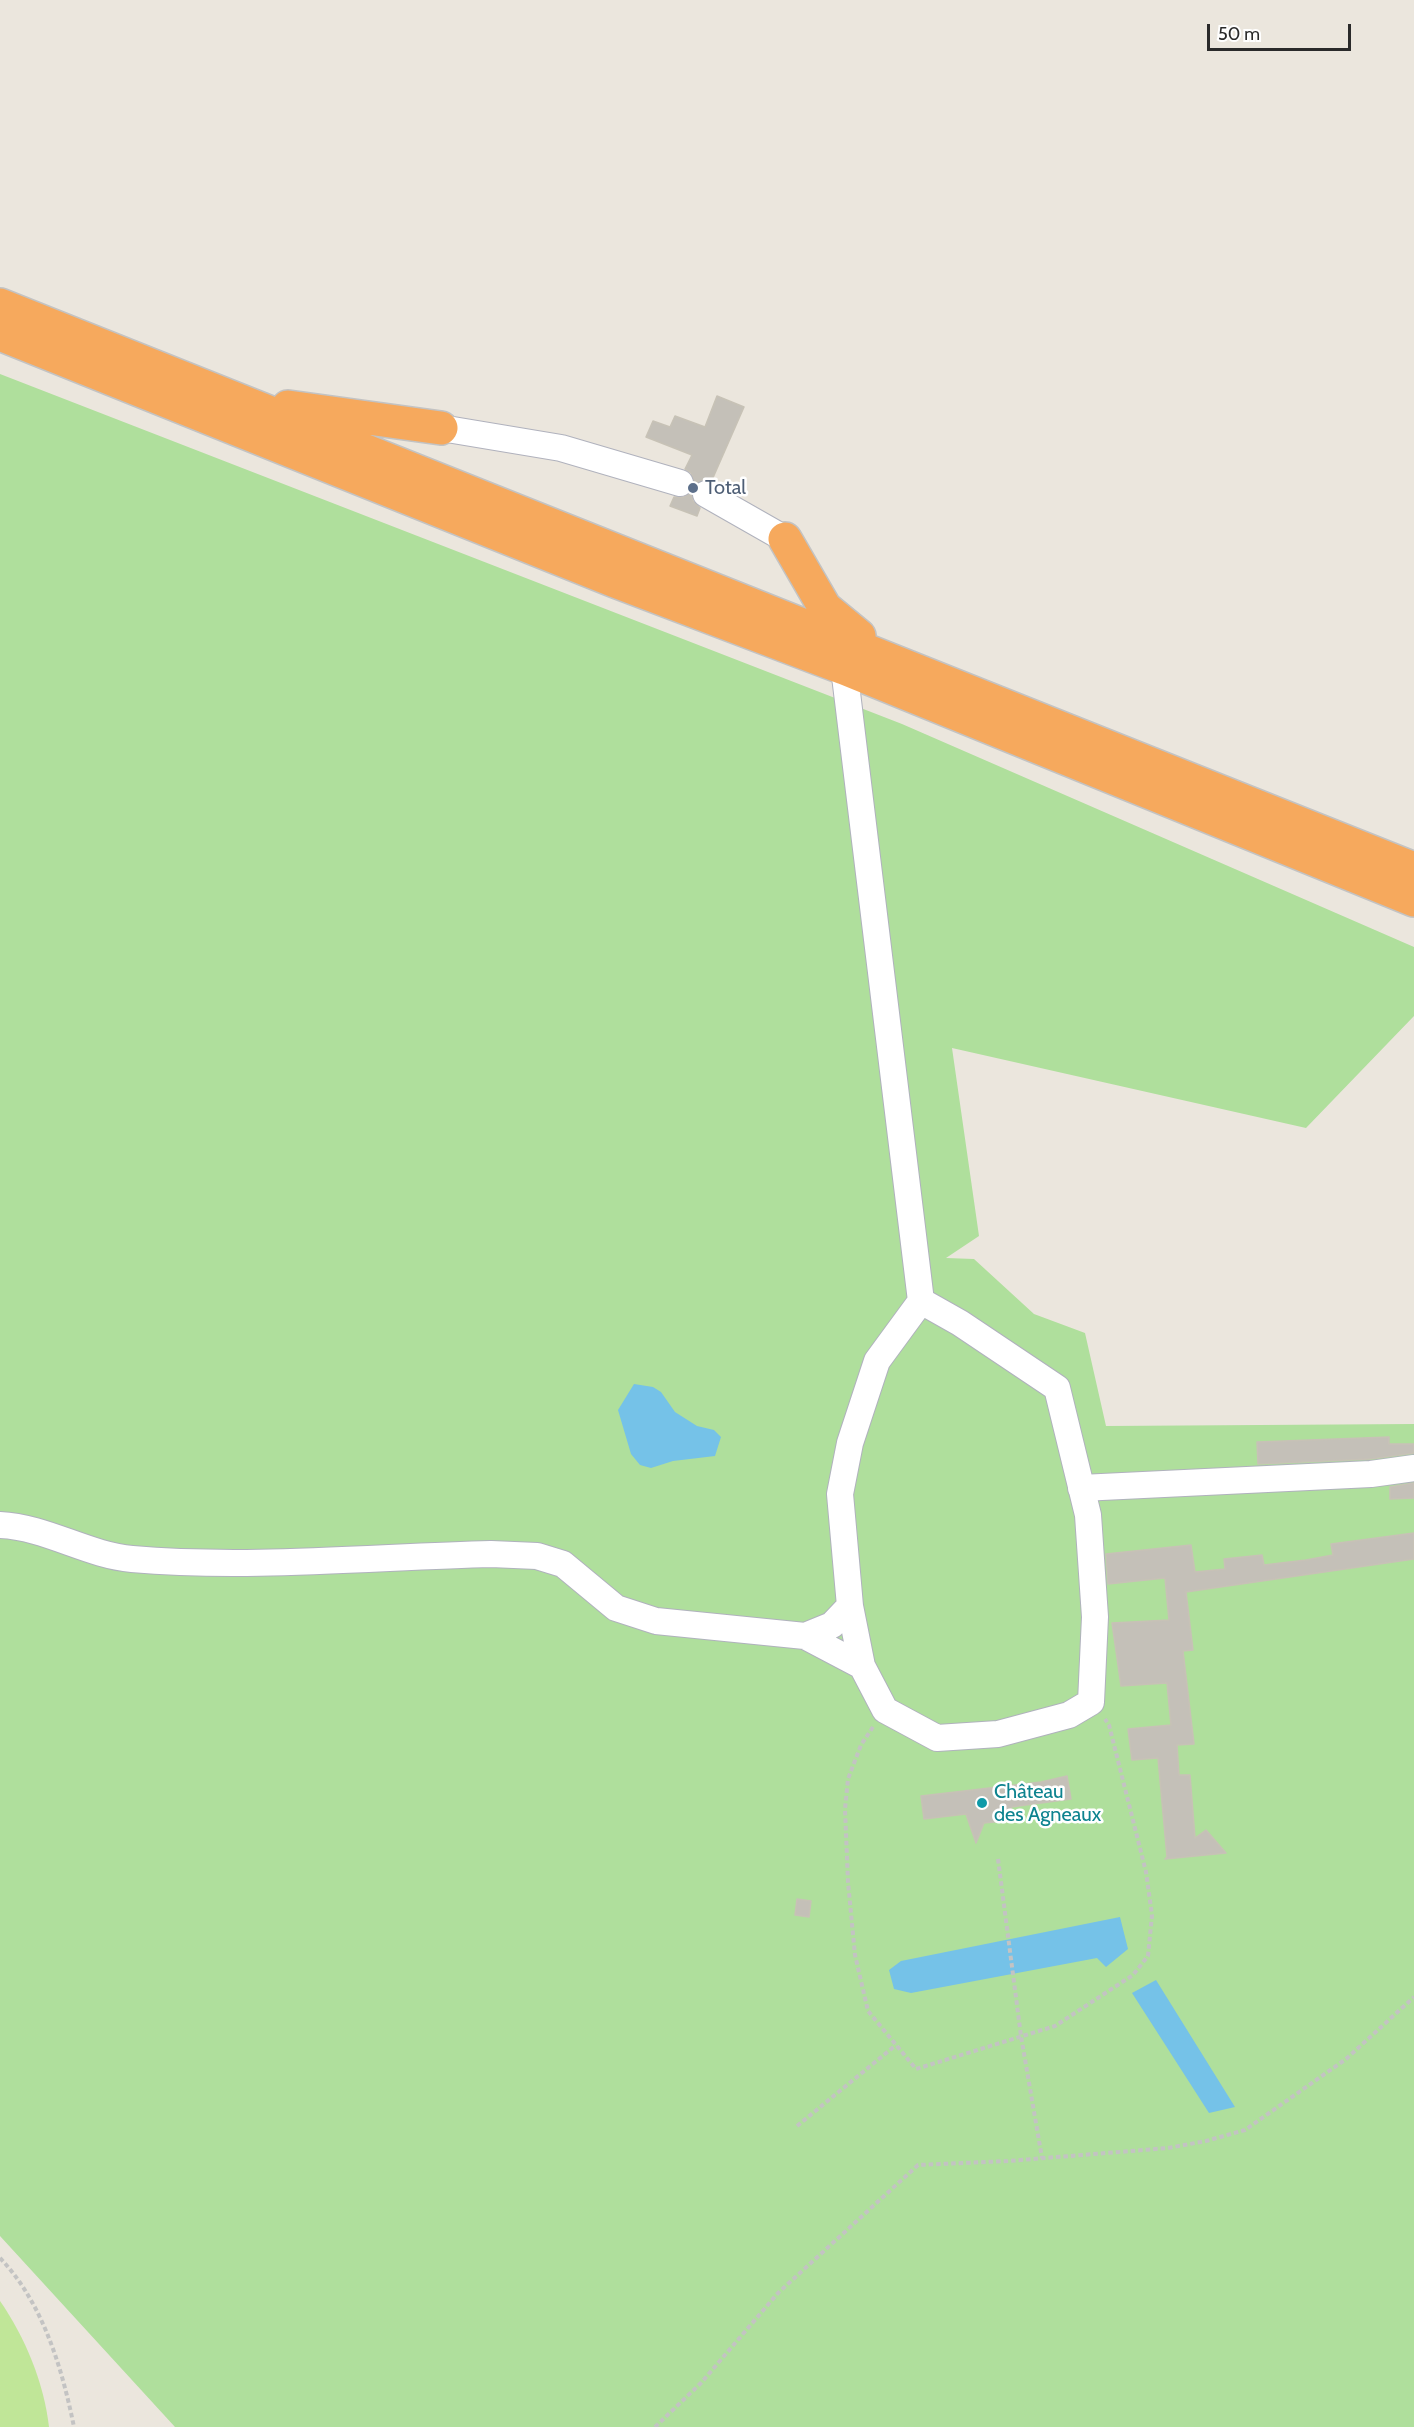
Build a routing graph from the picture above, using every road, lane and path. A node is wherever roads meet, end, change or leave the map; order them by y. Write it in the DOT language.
graph roads {
  1 [pos="0,305"];
  2 [pos="0,334"];
  3 [pos="236,399"];
  4 [pos="441,428"];
  5 [pos="680,483"];
  6 [pos="706,494"];
  7 [pos="785,539"];
  8 [pos="881,655"];
  9 [pos="844,668"];
  10 [pos="1414,870"];
  11 [pos="1414,900"];
  12 [pos="921,1301"];
  13 [pos="1414,1468"];
  14 [pos="1082,1488"];
  15 [pos="0,1525"];
  16 [pos="850,1606"];
  17 [pos="805,1636"];
  18 [pos="862,1666"];
  19 [pos="1091,1701"];
  20 [pos="885,1710"];
  21 [pos="998,1859"];
  22 [pos="1414,1997"];
  23 [pos="1021,2036"];
  24 [pos="896,2045"];
  25 [pos="797,2126"];
  26 [pos="1042,2158"];
  27 [pos="0,2258"];
  28 [pos="74,2427"];
  29 [pos="655,2427"];
  1 -- 3 [label="highway"];
  2 -- 9 [label="highway"];
  3 -- 4 [label="highway"];
  3 -- 8 [label="highway"];
  4 -- 5 [label="street"];
  6 -- 7 [label="street"];
  7 -- 8 [label="highway"];
  8 -- 10 [label="highway"];
  9 -- 11 [label="highway"];
  9 -- 12 [label="street"];
  12 -- 14 [label="street"];
  12 -- 16 [label="street"];
  13 -- 14 [label="street"];
  14 -- 19 [label="street"];
  15 -- 17 [label="street"];
  16 -- 17 [label="street"];
  16 -- 18 [label="street"];
  17 -- 18 [label="street"];
  18 -- 20 [label="street"];
  19 -- 20 [label="street"];
  19 -- 23 [label="path"];
  20 -- 24 [label="path"];
  21 -- 23 [label="path"];
  22 -- 26 [label="path"];
  23 -- 24 [label="path"];
  23 -- 26 [label="path"];
  24 -- 25 [label="path"];
  26 -- 29 [label="path"];
  27 -- 28 [label="path"];
}
